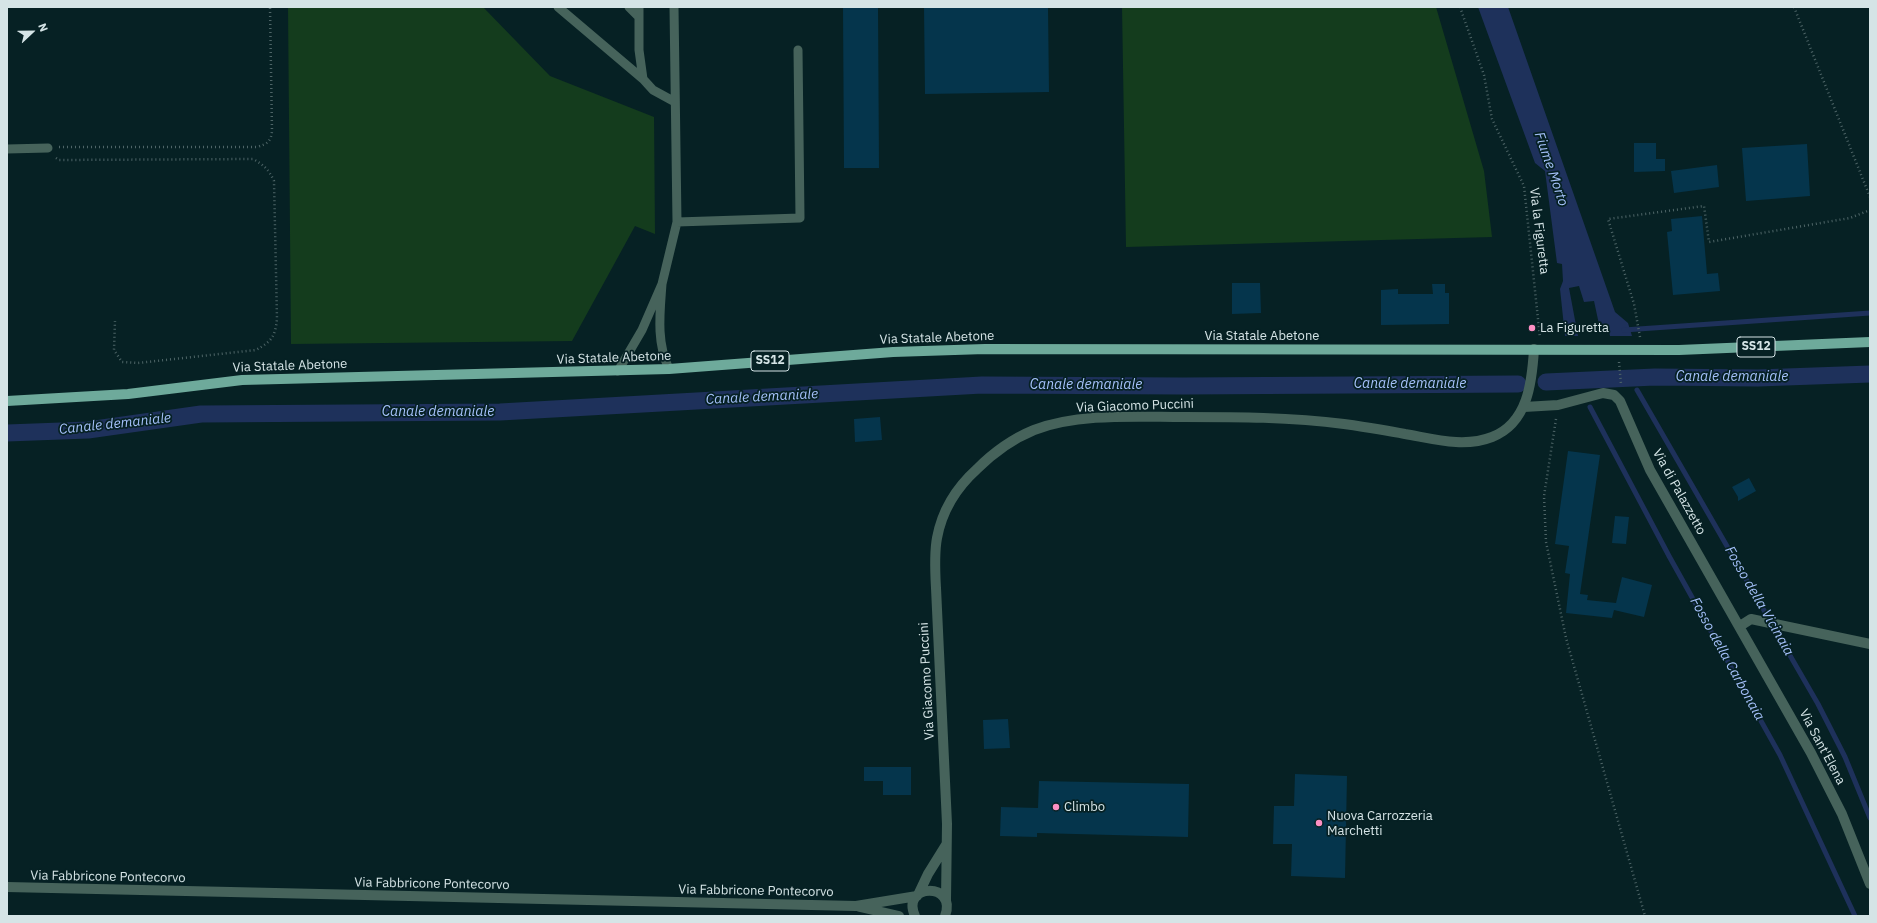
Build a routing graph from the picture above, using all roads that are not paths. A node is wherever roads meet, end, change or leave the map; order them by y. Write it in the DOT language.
graph roads {
  1 [pos="558,7"];
  2 [pos="629,7"];
  3 [pos="639,7"];
  4 [pos="674,7"];
  5 [pos="639,17"];
  6 [pos="798,50"];
  7 [pos="643,79"];
  8 [pos="675,102"];
  9 [pos="48,148"];
  10 [pos="7,149"];
  11 [pos="677,222"];
  12 [pos="662,284"];
  13 [pos="1870,342"];
  14 [pos="1536,352"];
  15 [pos="668,369"];
  16 [pos="618,371"];
  17 [pos="7,401"];
  18 [pos="1524,407"];
  19 [pos="1743,625"];
  20 [pos="1870,644"];
  21 [pos="946,845"];
  22 [pos="1870,884"];
  23 [pos="7,887"];
  24 [pos="918,894"];
  25 [pos="946,900"];
  26 [pos="856,906"];
  27 [pos="899,916"];
  28 [pos="915,916"];
  29 [pos="945,916"];
  1 -- 7 [label="lane"];
  2 -- 5 [label="lane"];
  3 -- 5 [label="lane"];
  4 -- 8 [label="lane"];
  5 -- 7 [label="lane"];
  6 -- 11 [label="lane"];
  7 -- 8 [label="lane"];
  8 -- 11 [label="lane"];
  9 -- 10 [label="lane"];
  11 -- 12 [label="lane"];
  12 -- 15 [label="lane"];
  12 -- 16 [label="lane"];
  13 -- 14 [label="main road, Via Statale Abetone / SS12"];
  14 -- 15 [label="main road, Via Statale Abetone / SS12"];
  14 -- 18 [label="street, Via Giacomo Puccini"];
  15 -- 16 [label="main road, Via Statale Abetone / SS12"];
  16 -- 17 [label="main road, Via Statale Abetone / SS12"];
  18 -- 19 [label="street, Via di Palazzetto"];
  18 -- 21 [label="street, Via Giacomo Puccini"];
  19 -- 20 [label="street"];
  19 -- 22 [label="street, Via Sant'Elena"];
  21 -- 24 [label="street"];
  21 -- 25 [label="street, Via Giacomo Puccini"];
  23 -- 26 [label="street, Via Fabbricone Pontecorvo"];
  24 -- 25 [label="street, Via Fabbricone Pontecorvo"];
  24 -- 26 [label="street, Via Fabbricone Pontecorvo"];
  24 -- 28 [label="street"];
  25 -- 29 [label="street, Via Giacomo Puccini"];
  26 -- 27 [label="street, Via Fabbricone Pontecorvo"];
}
